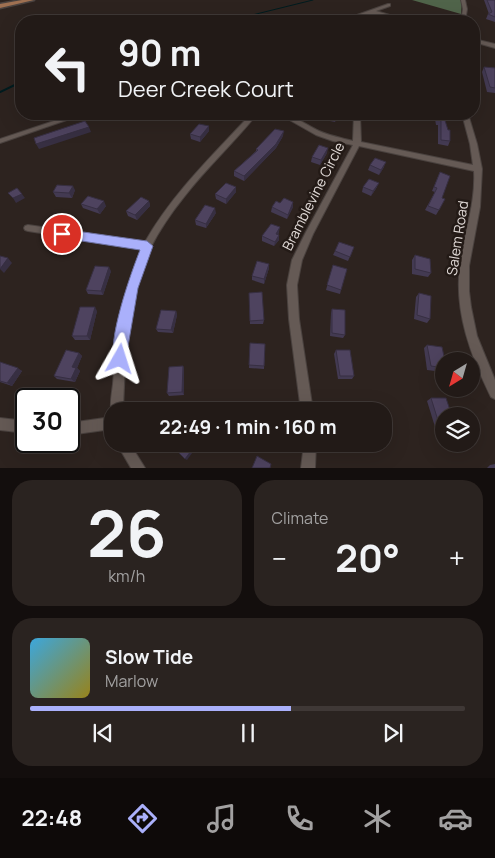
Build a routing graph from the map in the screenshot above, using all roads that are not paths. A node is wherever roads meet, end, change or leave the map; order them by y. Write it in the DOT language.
graph roads {
  1 [pos="29,0"];
  2 [pos="463,0"];
  3 [pos="388,5"];
  4 [pos="0,6"];
  5 [pos="371,11"];
  6 [pos="361,15"];
  7 [pos="386,15"];
  8 [pos="464,15"];
  9 [pos="480,42"];
  10 [pos="495,46"];
  11 [pos="63,120"];
  12 [pos="249,120"];
  13 [pos="293,120"];
  14 [pos="357,120"];
  15 [pos="467,120"];
  16 [pos="0,141"];
  17 [pos="357,144"];
  18 [pos="478,169"];
  19 [pos="28,228"];
  20 [pos="147,246"];
  21 [pos="495,393"];
  22 [pos="118,402"];
  23 [pos="306,402"];
  24 [pos="0,424"];
  25 [pos="104,424"];
  26 [pos="15,426"];
  27 [pos="80,427"];
  28 [pos="128,452"];
  29 [pos="309,452"];
  30 [pos="138,468"];
  31 [pos="308,468"];
  1 -- 4 [label="main road"];
  2 -- 8 [label="street"];
  3 -- 5 [label="street"];
  5 -- 6 [label="street"];
  5 -- 7 [label="street"];
  9 -- 10 [label="street"];
  11 -- 16 [label="street"];
  12 -- 20 [label="street"];
  13 -- 17 [label="street, Bramblevine Circle"];
  14 -- 17 [label="street, Bramblevine Circle"];
  15 -- 18 [label="street, Salem Road"];
  17 -- 18 [label="street, Bramblevine Circle"];
  17 -- 23 [label="street, Bramblevine Circle"];
  18 -- 21 [label="street, Salem Road"];
  19 -- 20 [label="street"];
  20 -- 22 [label="street"];
  24 -- 26 [label="street"];
  25 -- 27 [label="street"];
  28 -- 30 [label="street"];
  29 -- 31 [label="street"];
}
